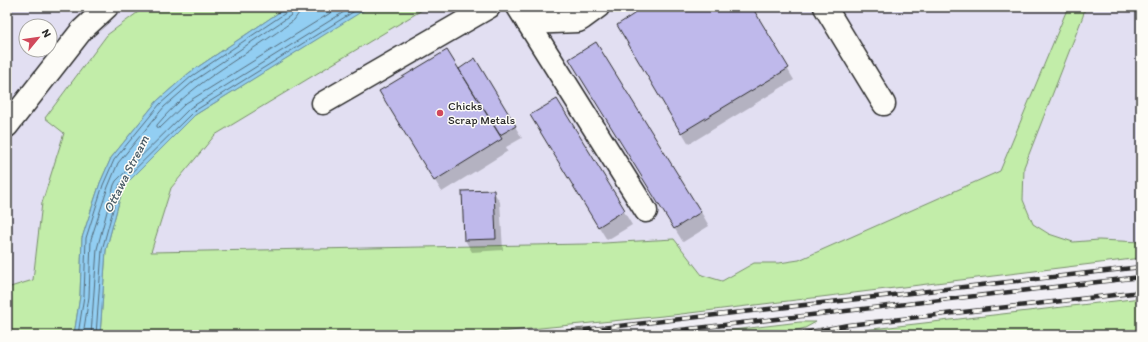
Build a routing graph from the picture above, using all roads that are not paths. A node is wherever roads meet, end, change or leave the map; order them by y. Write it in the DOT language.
graph roads {
  1 [pos="106,7"];
  2 [pos="489,7"];
  3 [pos="598,7"];
  4 [pos="825,7"];
  5 [pos="523,15"];
  6 [pos="323,103"];
  7 [pos="884,104"];
  8 [pos="7,126"];
  9 [pos="646,211"];
  1 -- 8 [label="street"];
  2 -- 6 [label="street"];
  3 -- 5 [label="street"];
  4 -- 7 [label="street"];
  5 -- 9 [label="street"];
}
